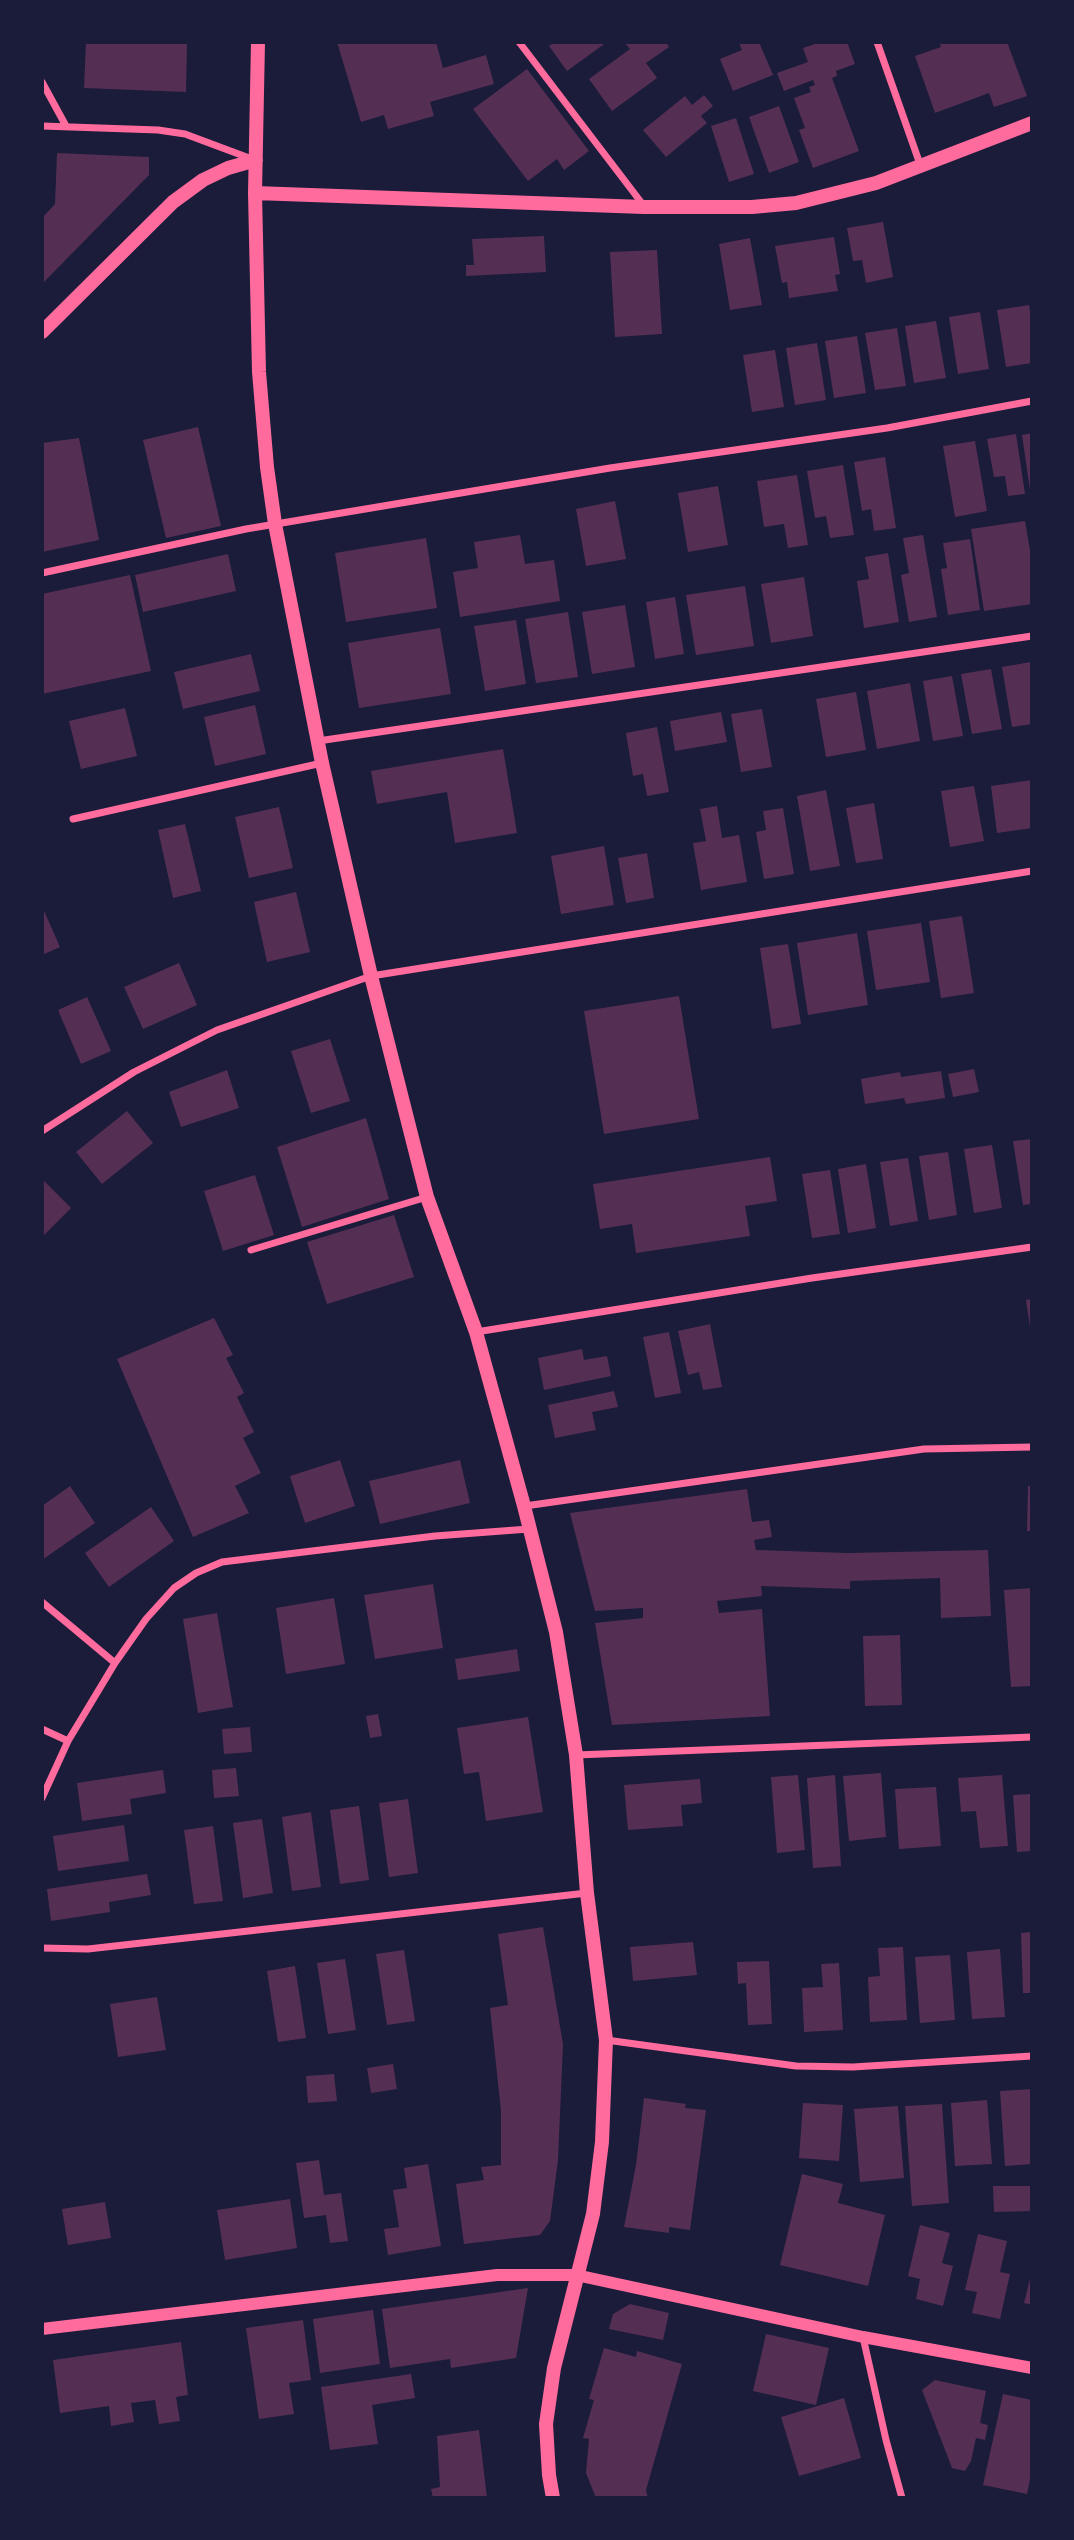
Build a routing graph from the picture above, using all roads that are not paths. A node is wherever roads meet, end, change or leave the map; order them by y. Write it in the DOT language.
graph roads {
  1 [pos="258,42"];
  2 [pos="519,42"];
  3 [pos="877,42"];
  4 [pos="42,82"];
  5 [pos="1032,123"];
  6 [pos="42,126"];
  7 [pos="66,126"];
  8 [pos="256,160"];
  9 [pos="921,167"];
  10 [pos="256,194"];
  11 [pos="644,206"];
  12 [pos="42,332"];
  13 [pos="1032,401"];
  14 [pos="275,524"];
  15 [pos="42,573"];
  16 [pos="1032,636"];
  17 [pos="317,741"];
  18 [pos="322,763"];
  19 [pos="72,819"];
  20 [pos="1032,871"];
  21 [pos="371,975"];
  22 [pos="42,1131"];
  23 [pos="427,1197"];
  24 [pos="1032,1247"];
  25 [pos="251,1250"];
  26 [pos="476,1332"];
  27 [pos="1032,1447"];
  28 [pos="524,1507"];
  29 [pos="529,1529"];
  30 [pos="42,1602"];
  31 [pos="115,1663"];
  32 [pos="42,1729"];
  33 [pos="1032,1737"];
  34 [pos="68,1741"];
  35 [pos="576,1755"];
  36 [pos="42,1798"];
  37 [pos="587,1893"];
  38 [pos="42,1948"];
  39 [pos="606,2040"];
  40 [pos="1032,2056"];
  41 [pos="576,2275"];
  42 [pos="42,2329"];
  43 [pos="863,2337"];
  44 [pos="1032,2368"];
  45 [pos="553,2498"];
  46 [pos="902,2498"];
  1 -- 8 [label="main road"];
  2 -- 11 [label="street"];
  3 -- 9 [label="street"];
  4 -- 7 [label="street"];
  5 -- 9 [label="main road"];
  6 -- 7 [label="street"];
  7 -- 8 [label="street"];
  8 -- 10 [label="main road"];
  8 -- 12 [label="main road"];
  9 -- 11 [label="main road"];
  10 -- 11 [label="main road"];
  10 -- 14 [label="main road"];
  13 -- 14 [label="street"];
  14 -- 15 [label="street"];
  14 -- 17 [label="main road"];
  16 -- 17 [label="street"];
  17 -- 18 [label="main road"];
  18 -- 19 [label="street"];
  18 -- 21 [label="main road"];
  20 -- 21 [label="street"];
  21 -- 22 [label="street"];
  21 -- 23 [label="main road"];
  23 -- 25 [label="street"];
  23 -- 26 [label="main road"];
  24 -- 26 [label="street"];
  26 -- 28 [label="main road"];
  27 -- 28 [label="street"];
  28 -- 29 [label="main road"];
  29 -- 31 [label="street"];
  29 -- 35 [label="main road"];
  30 -- 31 [label="street"];
  31 -- 34 [label="street"];
  32 -- 34 [label="street"];
  33 -- 35 [label="street"];
  34 -- 36 [label="street"];
  35 -- 37 [label="main road"];
  37 -- 38 [label="street"];
  37 -- 39 [label="main road"];
  39 -- 40 [label="street"];
  39 -- 41 [label="main road"];
  41 -- 42 [label="street"];
  41 -- 43 [label="street"];
  41 -- 45 [label="main road"];
  43 -- 44 [label="street"];
  43 -- 46 [label="street"];
}
